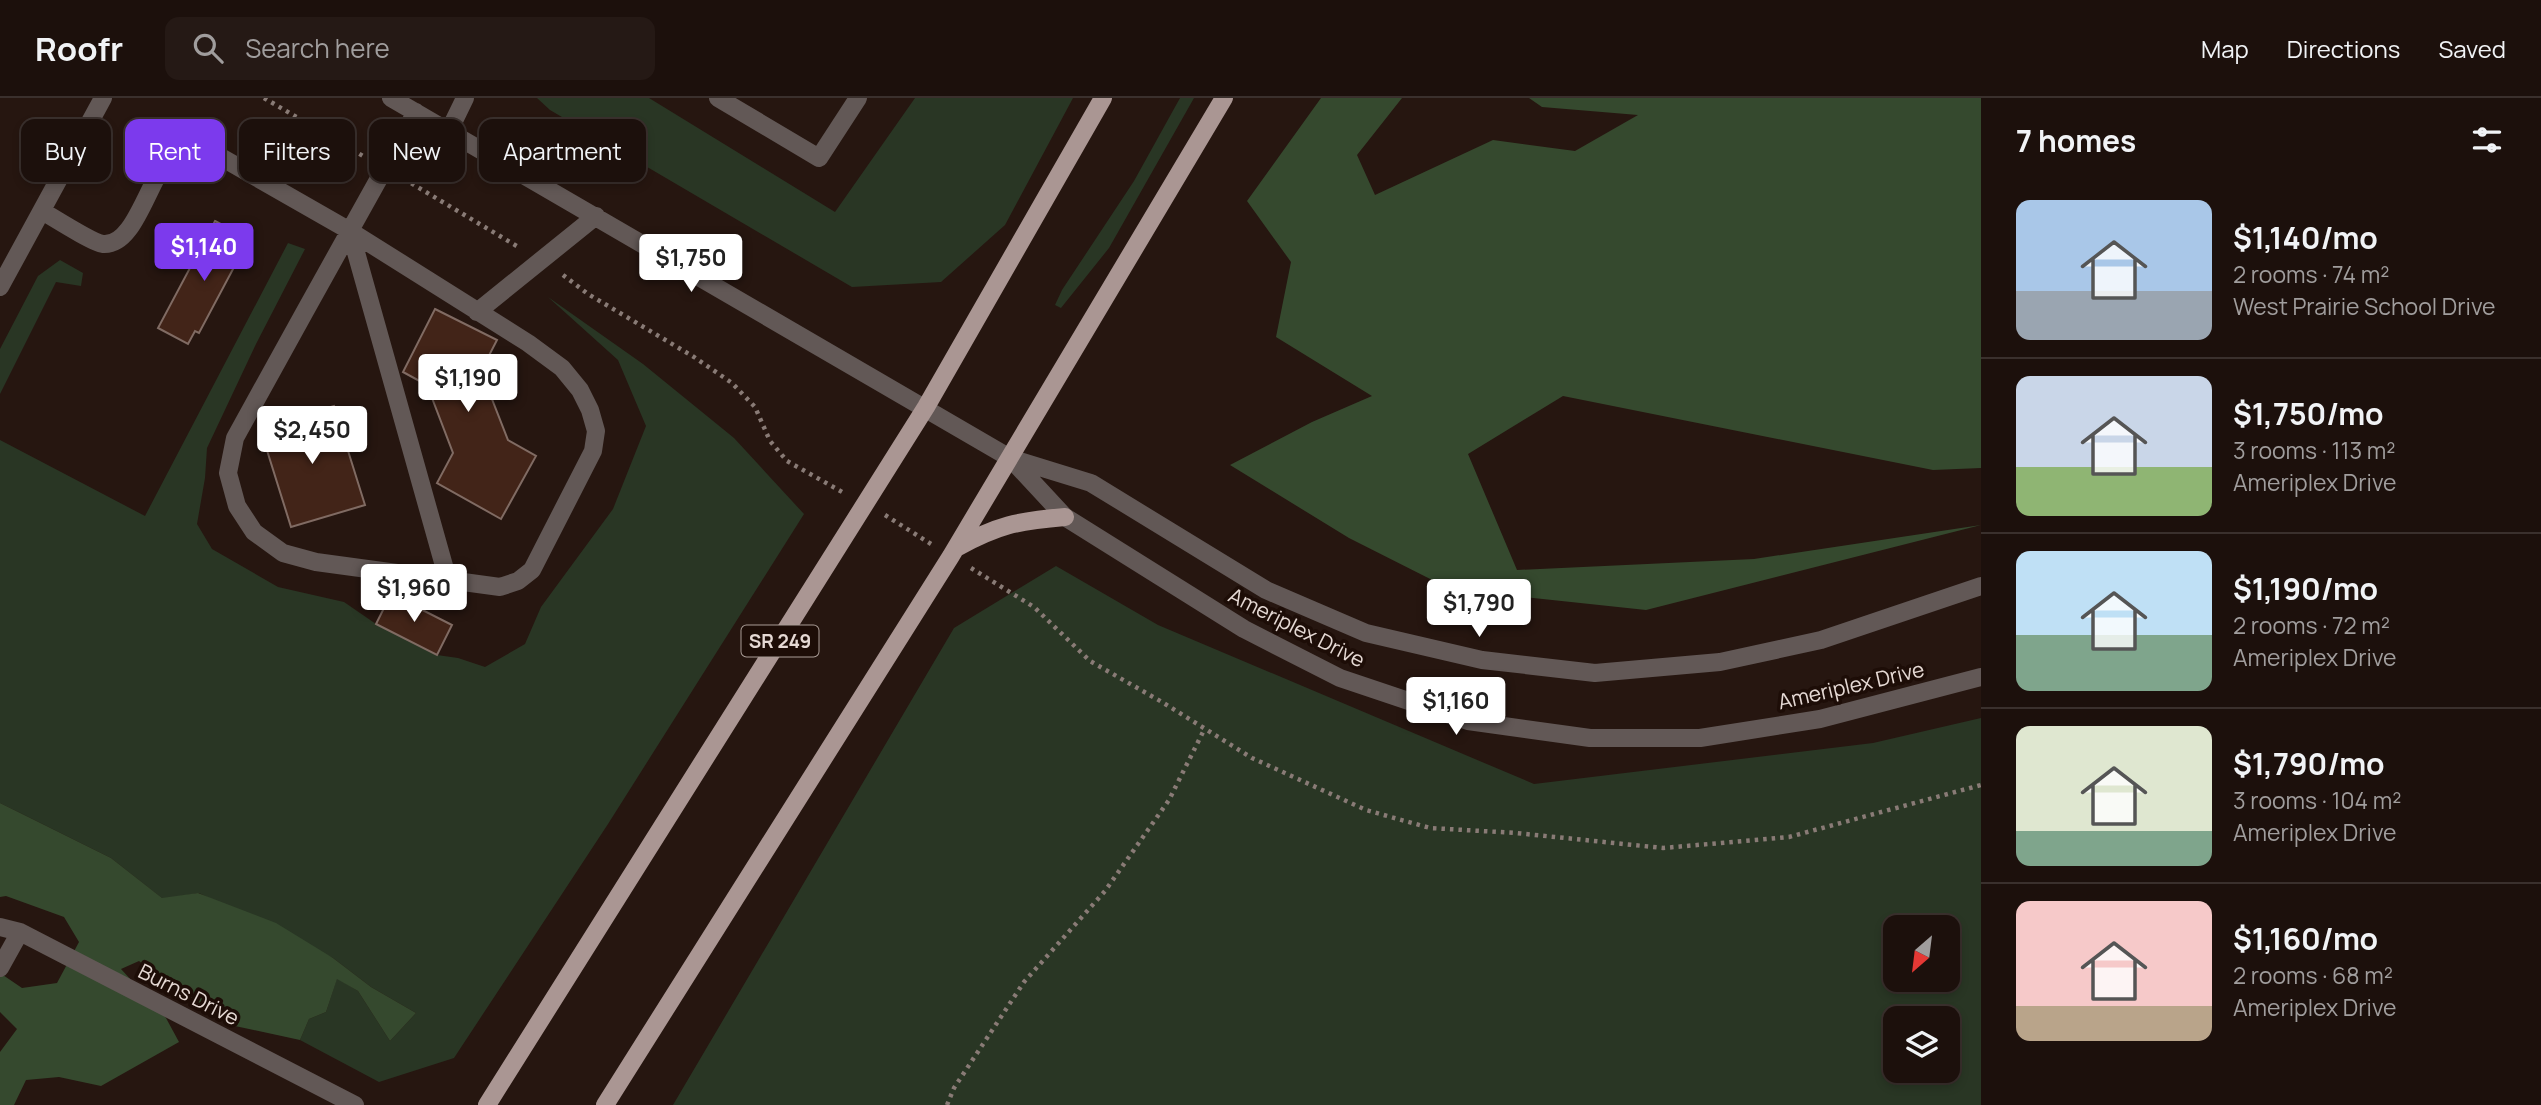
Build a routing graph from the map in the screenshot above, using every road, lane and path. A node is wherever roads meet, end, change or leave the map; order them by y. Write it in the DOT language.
graph roads {
  1 [pos="103,98"];
  2 [pos="391,98"];
  3 [pos="465,98"];
  4 [pos="718,98"];
  5 [pos="858,98"];
  6 [pos="1103,98"];
  7 [pos="1224,98"];
  8 [pos="416,112"];
  9 [pos="428,119"];
  10 [pos="455,119"];
  11 [pos="465,140"];
  12 [pos="41,211"];
  13 [pos="596,216"];
  14 [pos="350,230"];
  15 [pos="0,287"];
  16 [pos="477,312"];
  17 [pos="926,407"];
  18 [pos="1010,458"];
  19 [pos="829,485"];
  20 [pos="866,504"];
  21 [pos="1065,517"];
  22 [pos="953,552"];
  23 [pos="448,580"];
  24 [pos="1981,586"];
  25 [pos="1981,677"];
  26 [pos="1205,728"];
  27 [pos="1981,785"];
  28 [pos="0,927"];
  29 [pos="20,932"];
  30 [pos="0,968"];
  31 [pos="355,1105"];
  32 [pos="488,1105"];
  33 [pos="605,1105"];
  34 [pos="947,1105"];
  1 -- 12 [label="street"];
  2 -- 8 [label="street, Ameriplex Drive"];
  3 -- 10 [label="street"];
  4 -- 5 [label="street"];
  6 -- 17 [label="main road, SR 249"];
  7 -- 18 [label="main road"];
  8 -- 9 [label="street, Ameriplex Drive"];
  8 -- 14 [label="street"];
  11 -- 13 [label="street, Ameriplex Drive"];
  12 -- 14 [label="street"];
  12 -- 15 [label="street"];
  13 -- 16 [label="street"];
  13 -- 17 [label="street, Ameriplex Drive"];
  14 -- 16 [label="street"];
  14 -- 23 [label="street"];
  14 -- 23 [label="street"];
  16 -- 23 [label="street"];
  17 -- 18 [label="street, Ameriplex Drive"];
  17 -- 20 [label="main road, SR 249"];
  18 -- 21 [label="street, Ameriplex Drive"];
  18 -- 22 [label="main road"];
  18 -- 24 [label="street, Ameriplex Drive"];
  19 -- 20 [label="path"];
  20 -- 22 [label="path"];
  20 -- 32 [label="main road, SR 249"];
  21 -- 22 [label="main road"];
  21 -- 25 [label="street, Ameriplex Drive"];
  22 -- 26 [label="path"];
  22 -- 33 [label="main road"];
  26 -- 27 [label="path"];
  26 -- 34 [label="path"];
  28 -- 29 [label="street, Burns Drive"];
  29 -- 30 [label="street"];
  29 -- 31 [label="street, Burns Drive"];
}
